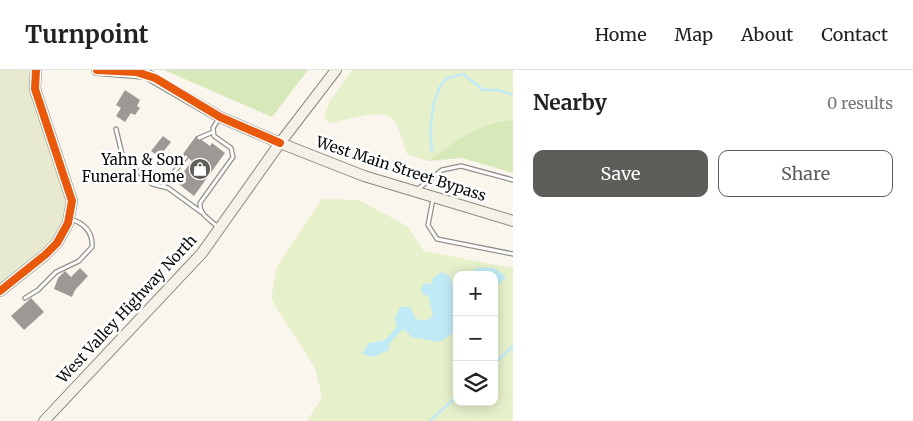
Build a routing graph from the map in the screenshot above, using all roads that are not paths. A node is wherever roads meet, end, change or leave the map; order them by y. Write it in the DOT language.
graph roads {
  1 [pos="36,70"];
  2 [pos="97,70"];
  3 [pos="336,70"];
  4 [pos="220,117"];
  5 [pos="116,129"];
  6 [pos="213,132"];
  7 [pos="199,138"];
  8 [pos="280,143"];
  9 [pos="186,156"];
  10 [pos="513,180"];
  11 [pos="163,186"];
  12 [pos="414,193"];
  13 [pos="433,198"];
  14 [pos="201,212"];
  15 [pos="69,219"];
  16 [pos="513,221"];
  17 [pos="220,228"];
  18 [pos="513,254"];
  19 [pos="0,291"];
  20 [pos="25,298"];
  21 [pos="44,421"];
  1 -- 15 [label="main road"];
  2 -- 4 [label="main road, West Main Street Bypass"];
  3 -- 8 [label="main road, West Valley Highway North"];
  4 -- 6 [label="lane"];
  4 -- 8 [label="main road, West Main Street Bypass"];
  5 -- 11 [label="lane"];
  6 -- 7 [label="lane"];
  6 -- 14 [label="lane"];
  8 -- 12 [label="main road, West Main Street Bypass"];
  8 -- 17 [label="main road, West Valley Highway North"];
  9 -- 11 [label="lane"];
  10 -- 12 [label="lane"];
  11 -- 14 [label="lane"];
  12 -- 13 [label="main road, West Main Street Bypass"];
  13 -- 16 [label="main road, West Main Street Bypass"];
  13 -- 18 [label="lane"];
  14 -- 17 [label="lane"];
  15 -- 19 [label="main road"];
  15 -- 20 [label="lane"];
  17 -- 21 [label="main road, West Valley Highway North"];
}
